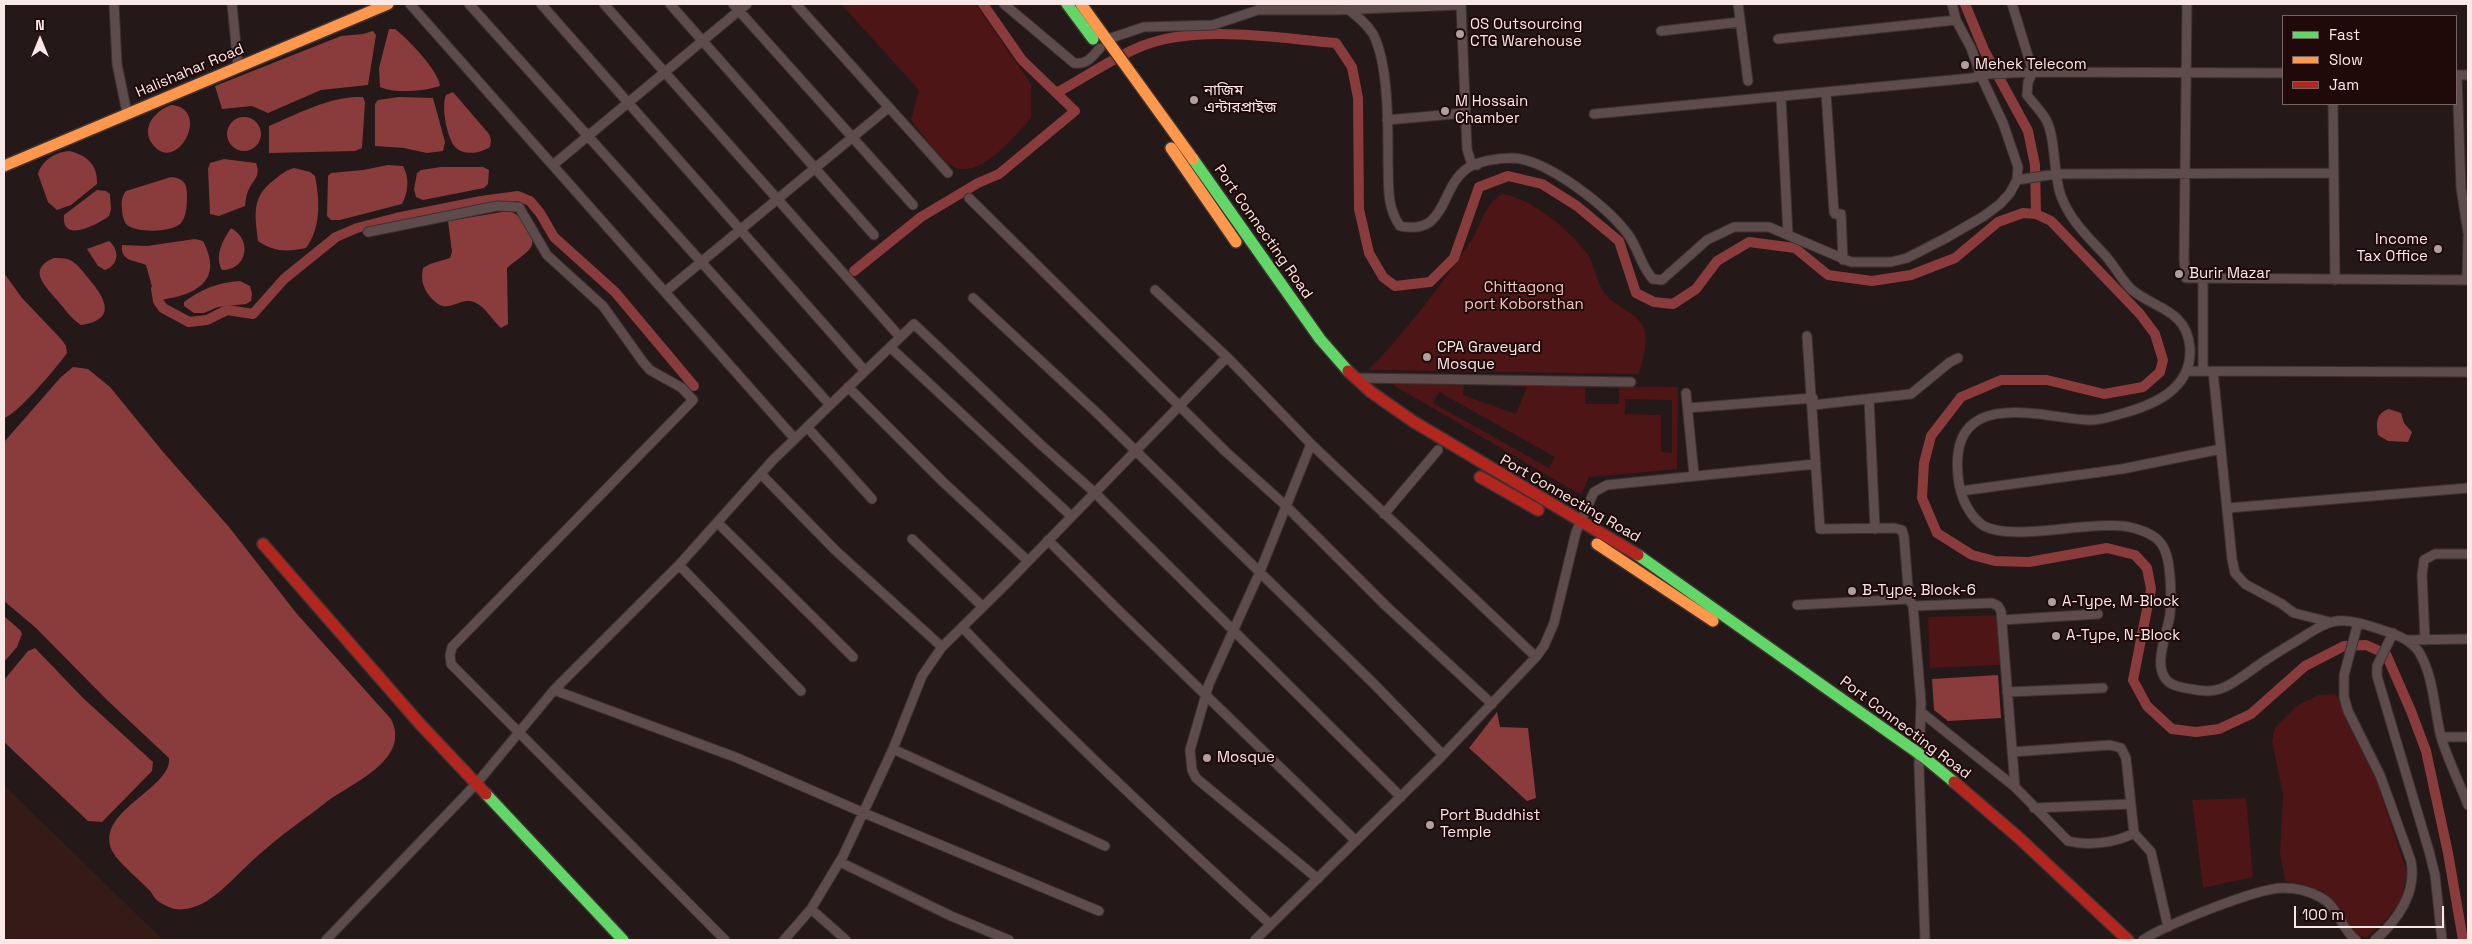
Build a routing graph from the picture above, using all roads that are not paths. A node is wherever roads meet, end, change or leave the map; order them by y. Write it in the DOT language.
graph roads {
  1 [pos="114,4"];
  2 [pos="232,4"];
  3 [pos="388,4"];
  4 [pos="410,4"];
  5 [pos="469,4"];
  6 [pos="541,4"];
  7 [pos="604,4"];
  8 [pos="670,4"];
  9 [pos="747,4"];
  10 [pos="796,4"];
  11 [pos="1004,4"];
  12 [pos="1067,4"];
  13 [pos="1081,4"];
  14 [pos="1461,4"];
  15 [pos="1738,4"];
  16 [pos="1952,4"];
  17 [pos="2012,4"];
  18 [pos="2187,4"];
  19 [pos="736,7"];
  20 [pos="1259,7"];
  21 [pos="1349,10"];
  22 [pos="1956,20"];
  23 [pos="1740,22"];
  24 [pos="1661,30"];
  25 [pos="1778,38"];
  26 [pos="703,41"];
  27 [pos="1105,46"];
  28 [pos="238,67"];
  29 [pos="2034,72"];
  30 [pos="2186,72"];
  31 [pos="665,73"];
  32 [pos="2282,73"];
  33 [pos="1985,75"];
  34 [pos="1129,78"];
  35 [pos="1748,80"];
  36 [pos="1826,93"];
  37 [pos="1780,98"];
  38 [pos="2457,98"];
  39 [pos="629,103"];
  40 [pos="2333,105"];
  41 [pos="888,108"];
  42 [pos="127,113"];
  43 [pos="1465,113"];
  44 [pos="1594,114"];
  45 [pos="1387,120"];
  46 [pos="589,137"];
  47 [pos="852,138"];
  48 [pos="553,165"];
  49 [pos="1477,165"];
  50 [pos="4,166"];
  51 [pos="815,168"];
  52 [pos="2184,172"];
  53 [pos="948,173"];
  54 [pos="2334,173"];
  55 [pos="2054,175"];
  56 [pos="2021,180"];
  57 [pos="969,198"];
  58 [pos="777,200"];
  59 [pos="912,205"];
  60 [pos="740,230"];
  61 [pos="368,232"];
  62 [pos="1788,234"];
  63 [pos="2468,234"];
  64 [pos="874,235"];
  65 [pos="1243,251"];
  66 [pos="1843,260"];
  67 [pos="701,262"];
  68 [pos="2203,279"];
  69 [pos="2335,280"];
  70 [pos="2468,280"];
  71 [pos="1155,290"];
  72 [pos="666,291"];
  73 [pos="1275,296"];
  74 [pos="973,298"];
  75 [pos="1807,336"];
  76 [pos="900,337"];
  77 [pos="890,347"];
  78 [pos="1227,356"];
  79 [pos="1958,358"];
  80 [pos="865,371"];
  81 [pos="2203,371"];
  82 [pos="2213,371"];
  83 [pos="2186,372"];
  84 [pos="2468,372"];
  85 [pos="1356,378"];
  86 [pos="1631,382"];
  87 [pos="848,386"];
  88 [pos="1686,393"];
  89 [pos="1869,399"];
  90 [pos="1813,401"];
  91 [pos="830,405"];
  92 [pos="1180,405"];
  93 [pos="1688,408"];
  94 [pos="807,427"];
  95 [pos="795,439"];
  96 [pos="1311,444"];
  97 [pos="2220,450"];
  98 [pos="1135,451"];
  99 [pos="1442,453"];
  100 [pos="1816,464"];
  101 [pos="1473,473"];
  102 [pos="761,474"];
  103 [pos="1694,475"];
  104 [pos="2468,488"];
  105 [pos="1961,491"];
  106 [pos="1094,492"];
  107 [pos="872,499"];
  108 [pos="1286,506"];
  109 [pos="2228,508"];
  110 [pos="1384,514"];
  111 [pos="1071,516"];
  112 [pos="718,523"];
  113 [pos="1578,526"];
  114 [pos="1875,528"];
  115 [pos="912,539"];
  116 [pos="1048,540"];
  117 [pos="263,544"];
  118 [pos="2468,554"];
  119 [pos="1028,561"];
  120 [pos="679,565"];
  121 [pos="1259,574"];
  122 [pos="1911,603"];
  123 [pos="1797,605"];
  124 [pos="983,607"];
  125 [pos="2098,614"];
  126 [pos="2002,620"];
  127 [pos="2330,622"];
  128 [pos="2357,626"];
  129 [pos="963,628"];
  130 [pos="1233,631"];
  131 [pos="2392,635"];
  132 [pos="2468,639"];
  133 [pos="2408,640"];
  134 [pos="2425,640"];
  135 [pos="942,647"];
  136 [pos="853,657"];
  137 [pos="1536,657"];
  138 [pos="2102,688"];
  139 [pos="554,690"];
  140 [pos="801,691"];
  141 [pos="2007,692"];
  142 [pos="1206,694"];
  143 [pos="1492,704"];
  144 [pos="1921,712"];
  145 [pos="519,735"];
  146 [pos="2442,737"];
  147 [pos="2468,737"];
  148 [pos="893,749"];
  149 [pos="2012,752"];
  150 [pos="1919,754"];
  151 [pos="1443,755"];
  152 [pos="1919,766"];
  153 [pos="476,783"];
  154 [pos="2015,787"];
  155 [pos="1400,797"];
  156 [pos="2131,804"];
  157 [pos="2468,805"];
  158 [pos="2034,808"];
  159 [pos="864,813"];
  160 [pos="2134,833"];
  161 [pos="1356,841"];
  162 [pos="1105,846"];
  163 [pos="840,862"];
  164 [pos="1318,879"];
  165 [pos="811,909"];
  166 [pos="1099,911"];
  167 [pos="1270,924"];
  168 [pos="2168,927"];
  169 [pos="326,940"];
  170 [pos="623,940"];
  171 [pos="725,940"];
  172 [pos="784,940"];
  173 [pos="846,940"];
  174 [pos="1008,940"];
  175 [pos="1255,940"];
  176 [pos="1925,940"];
  177 [pos="2112,940"];
  178 [pos="2128,940"];
  179 [pos="2143,940"];
  180 [pos="2356,940"];
  181 [pos="2375,940"];
  182 [pos="2442,940"];
  1 -- 42 [label="street"];
  2 -- 28 [label="street"];
  3 -- 28 [label="main road, Halishahar Road"];
  4 -- 48 [label="street"];
  5 -- 46 [label="street"];
  6 -- 39 [label="street"];
  7 -- 31 [label="street"];
  8 -- 26 [label="street"];
  9 -- 19 [label="street"];
  10 -- 41 [label="street"];
  11 -- 27 [label="street"];
  12 -- 27 [label="main road, Port Connecting Road"];
  13 -- 27 [label="main road, Port Connecting Road"];
  14 -- 21 [label="street"];
  14 -- 43 [label="street"];
  15 -- 23 [label="street"];
  16 -- 22 [label="street"];
  17 -- 29 [label="street"];
  18 -- 30 [label="street"];
  19 -- 26 [label="street"];
  19 -- 47 [label="street"];
  20 -- 21 [label="street"];
  20 -- 27 [label="street"];
  21 -- 45 [label="street"];
  22 -- 25 [label="street"];
  22 -- 33 [label="street"];
  23 -- 24 [label="street"];
  23 -- 35 [label="street"];
  26 -- 31 [label="street"];
  26 -- 51 [label="street"];
  27 -- 34 [label="main road, Port Connecting Road"];
  28 -- 42 [label="main road, Halishahar Road"];
  29 -- 30 [label="street"];
  29 -- 33 [label="street"];
  29 -- 55 [label="street"];
  30 -- 32 [label="street"];
  30 -- 52 [label="street"];
  31 -- 39 [label="street"];
  31 -- 58 [label="street"];
  33 -- 36 [label="street"];
  33 -- 56 [label="street"];
  34 -- 65 [label="main road, Port Connecting Road"];
  34 -- 85 [label="main road, Port Connecting Road"];
  36 -- 37 [label="street"];
  36 -- 66 [label="street"];
  37 -- 44 [label="street"];
  37 -- 62 [label="street"];
  38 -- 63 [label="street"];
  39 -- 46 [label="street"];
  39 -- 60 [label="street"];
  40 -- 54 [label="street"];
  41 -- 47 [label="street"];
  41 -- 53 [label="street"];
  42 -- 50 [label="main road, Halishahar Road"];
  43 -- 45 [label="street"];
  43 -- 49 [label="street"];
  45 -- 49 [label="street"];
  46 -- 48 [label="street"];
  46 -- 67 [label="street"];
  47 -- 51 [label="street"];
  47 -- 59 [label="street"];
  48 -- 72 [label="street"];
  49 -- 62 [label="street"];
  51 -- 58 [label="street"];
  51 -- 64 [label="street"];
  52 -- 54 [label="street"];
  52 -- 55 [label="street"];
  52 -- 68 [label="street"];
  54 -- 69 [label="street"];
  55 -- 56 [label="street"];
  55 -- 83 [label="street"];
  56 -- 66 [label="street"];
  57 -- 92 [label="street"];
  58 -- 60 [label="street"];
  58 -- 76 [label="street"];
  60 -- 67 [label="street"];
  60 -- 80 [label="street"];
  61 -- 145 [label="street"];
  62 -- 66 [label="street"];
  63 -- 70 [label="street"];
  67 -- 72 [label="street"];
  67 -- 91 [label="street"];
  68 -- 69 [label="street"];
  68 -- 81 [label="street"];
  69 -- 70 [label="street"];
  71 -- 78 [label="street"];
  72 -- 95 [label="street"];
  73 -- 99 [label="main road, Port Connecting Road"];
  74 -- 98 [label="street"];
  75 -- 90 [label="street"];
  76 -- 77 [label="street"];
  76 -- 106 [label="street"];
  77 -- 80 [label="street"];
  77 -- 111 [label="street"];
  78 -- 92 [label="street"];
  78 -- 96 [label="street"];
  79 -- 89 [label="street"];
  80 -- 87 [label="street"];
  81 -- 82 [label="street"];
  81 -- 83 [label="street"];
  82 -- 84 [label="street"];
  82 -- 97 [label="street"];
  83 -- 105 [label="street"];
  85 -- 86 [label="street"];
  85 -- 113 [label="main road, Port Connecting Road"];
  87 -- 91 [label="street"];
  87 -- 119 [label="street"];
  88 -- 93 [label="street"];
  89 -- 90 [label="street"];
  89 -- 114 [label="street"];
  90 -- 93 [label="street"];
  90 -- 100 [label="street"];
  91 -- 94 [label="street"];
  92 -- 98 [label="street"];
  92 -- 108 [label="street"];
  93 -- 103 [label="street"];
  94 -- 95 [label="street"];
  94 -- 107 [label="street"];
  95 -- 102 [label="street"];
  96 -- 108 [label="street"];
  96 -- 110 [label="street"];
  97 -- 105 [label="street"];
  97 -- 109 [label="street"];
  98 -- 106 [label="street"];
  98 -- 121 [label="street"];
  99 -- 110 [label="street"];
  100 -- 103 [label="street"];
  100 -- 114 [label="street"];
  101 -- 113 [label="main road, Port Connecting Road"];
  102 -- 112 [label="street"];
  102 -- 135 [label="street"];
  103 -- 113 [label="street"];
  104 -- 109 [label="street"];
  105 -- 127 [label="street"];
  106 -- 111 [label="street"];
  106 -- 130 [label="street"];
  108 -- 121 [label="street"];
  108 -- 143 [label="street"];
  109 -- 127 [label="street"];
  110 -- 137 [label="street"];
  111 -- 116 [label="street"];
  112 -- 120 [label="street"];
  112 -- 136 [label="street"];
  113 -- 137 [label="street"];
  113 -- 150 [label="main road, Port Connecting Road"];
  113 -- 152 [label="main road, Port Connecting Road"];
  114 -- 122 [label="street"];
  115 -- 124 [label="street"];
  116 -- 119 [label="street"];
  116 -- 142 [label="street"];
  117 -- 153 [label="main road"];
  118 -- 134 [label="street"];
  119 -- 124 [label="street"];
  120 -- 139 [label="street"];
  120 -- 140 [label="street"];
  121 -- 130 [label="street"];
  121 -- 151 [label="street"];
  122 -- 123 [label="street"];
  122 -- 126 [label="street"];
  122 -- 144 [label="street"];
  124 -- 129 [label="street"];
  125 -- 126 [label="street"];
  126 -- 141 [label="street"];
  127 -- 128 [label="street"];
  128 -- 131 [label="street"];
  128 -- 181 [label="street"];
  129 -- 135 [label="street"];
  129 -- 167 [label="street"];
  130 -- 142 [label="street"];
  130 -- 155 [label="street"];
  131 -- 133 [label="street"];
  131 -- 182 [label="street"];
  132 -- 134 [label="street"];
  133 -- 134 [label="street"];
  133 -- 146 [label="street"];
  135 -- 148 [label="street"];
  137 -- 143 [label="street"];
  138 -- 141 [label="street"];
  139 -- 145 [label="street"];
  139 -- 159 [label="street"];
  141 -- 149 [label="street"];
  142 -- 161 [label="street"];
  142 -- 164 [label="street"];
  143 -- 151 [label="street"];
  144 -- 150 [label="street"];
  144 -- 154 [label="street"];
  145 -- 153 [label="street"];
  145 -- 171 [label="street"];
  146 -- 147 [label="street"];
  146 -- 157 [label="street"];
  148 -- 159 [label="street"];
  148 -- 162 [label="street"];
  149 -- 154 [label="street"];
  149 -- 156 [label="street"];
  150 -- 152 [label="street"];
  150 -- 178 [label="main road, Port Connecting Road"];
  151 -- 155 [label="street"];
  152 -- 176 [label="street"];
  152 -- 177 [label="main road, Port Connecting Road"];
  153 -- 169 [label="street"];
  153 -- 170 [label="main road"];
  154 -- 158 [label="street"];
  155 -- 161 [label="street"];
  156 -- 158 [label="street"];
  156 -- 160 [label="street"];
  158 -- 160 [label="street"];
  159 -- 163 [label="street"];
  159 -- 166 [label="street"];
  160 -- 168 [label="street"];
  161 -- 164 [label="street"];
  163 -- 165 [label="street"];
  163 -- 174 [label="street"];
  164 -- 167 [label="street"];
  165 -- 172 [label="street"];
  165 -- 173 [label="street"];
  167 -- 175 [label="street"];
  168 -- 179 [label="street"];
  168 -- 180 [label="street"];
}
